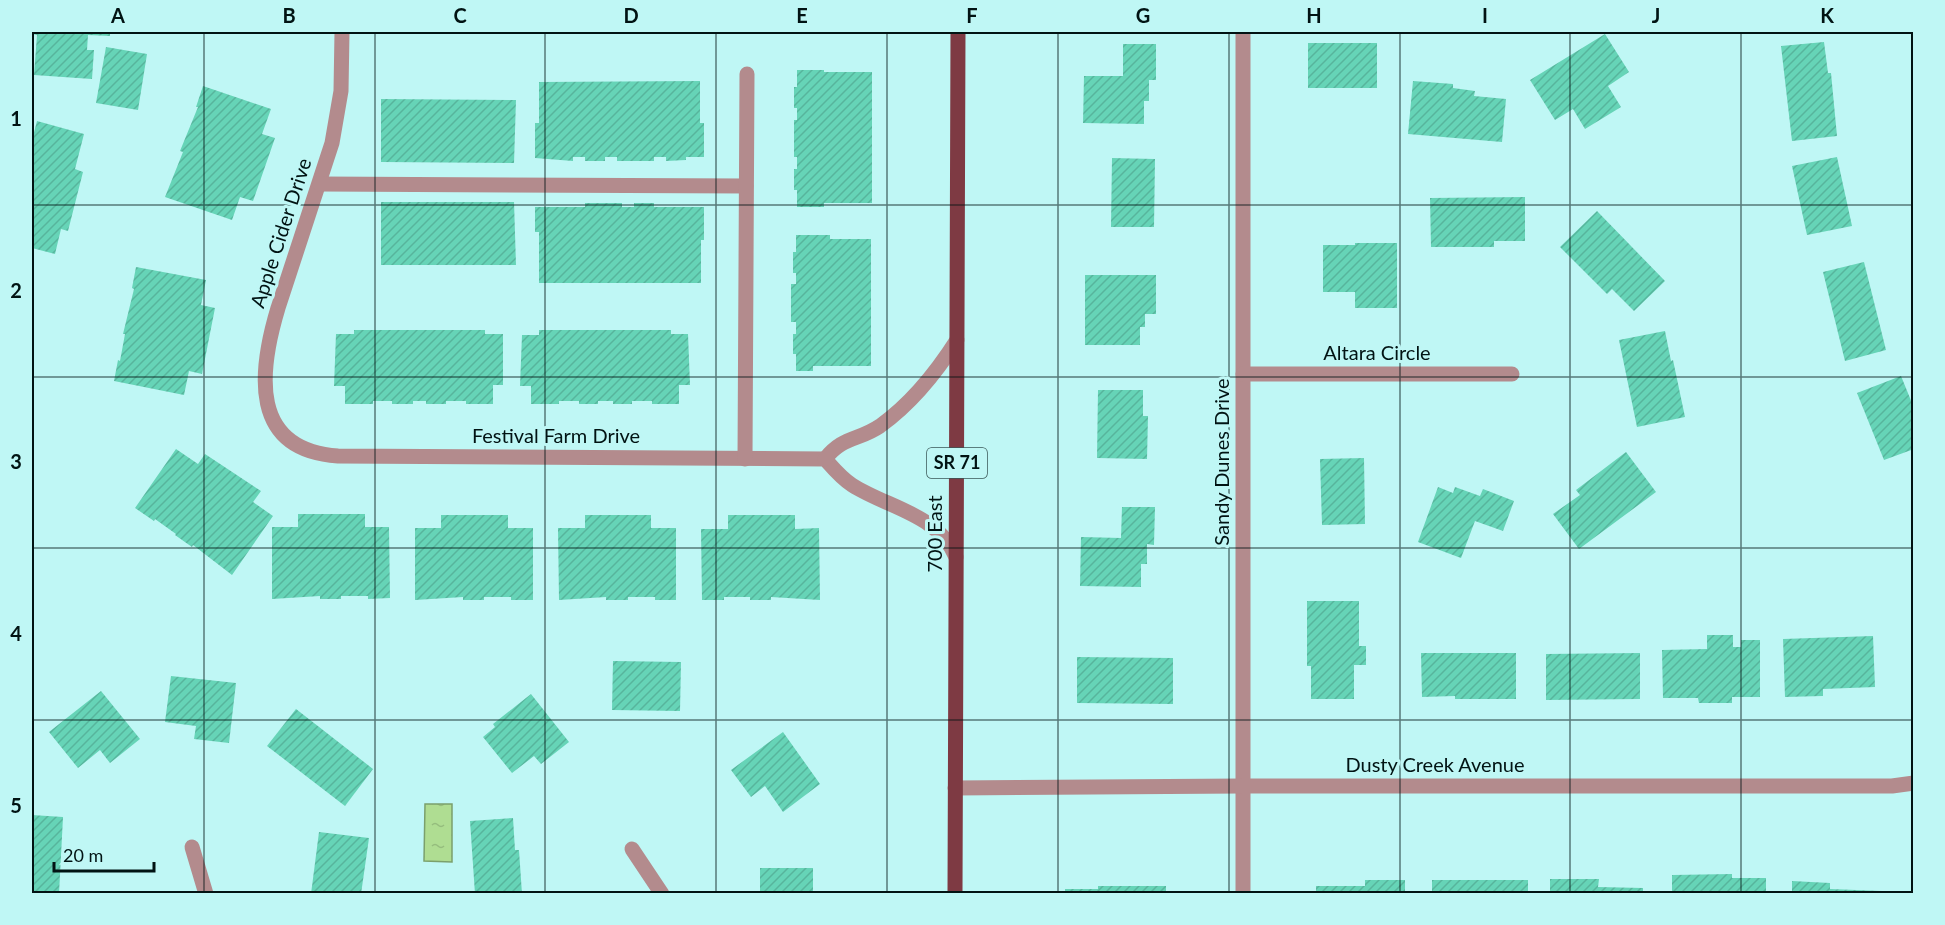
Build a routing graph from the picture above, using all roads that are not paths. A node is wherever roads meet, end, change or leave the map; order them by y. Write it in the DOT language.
graph roads {
  1 [pos="342,32"];
  2 [pos="958,32"];
  3 [pos="1242,32"];
  4 [pos="747,74"];
  5 [pos="320,184"];
  6 [pos="746,186"];
  7 [pos="957,340"];
  8 [pos="1243,374"];
  9 [pos="1512,374"];
  10 [pos="290,441"];
  11 [pos="746,459"];
  12 [pos="825,459"];
  13 [pos="956,557"];
  14 [pos="1914,783"];
  15 [pos="1242,786"];
  16 [pos="956,788"];
  17 [pos="192,846"];
  18 [pos="632,849"];
  19 [pos="206,894"];
  20 [pos="662,894"];
  21 [pos="955,894"];
  22 [pos="1242,894"];
  1 -- 5 [label="street, Apple Cider Drive"];
  2 -- 7 [label="main road, 700 East / SR 71"];
  3 -- 8 [label="street, Sandy Dunes Drive"];
  4 -- 6 [label="street"];
  5 -- 6 [label="street"];
  5 -- 10 [label="street, Apple Cider Drive"];
  6 -- 11 [label="street"];
  7 -- 12 [label="street"];
  7 -- 13 [label="main road, 700 East / SR 71"];
  8 -- 9 [label="street, Altara Circle"];
  8 -- 15 [label="street, Sandy Dunes Drive"];
  10 -- 11 [label="street, Festival Farm Drive"];
  11 -- 12 [label="street, Festival Farm Drive"];
  12 -- 13 [label="street"];
  13 -- 16 [label="main road, 700 East / SR 71"];
  14 -- 15 [label="street, Dusty Creek Avenue"];
  15 -- 16 [label="street, Dusty Creek Avenue"];
  15 -- 22 [label="street, Sandy Dunes Drive"];
  16 -- 21 [label="main road, 700 East / SR 71"];
  17 -- 19 [label="street"];
  18 -- 20 [label="street"];
}
